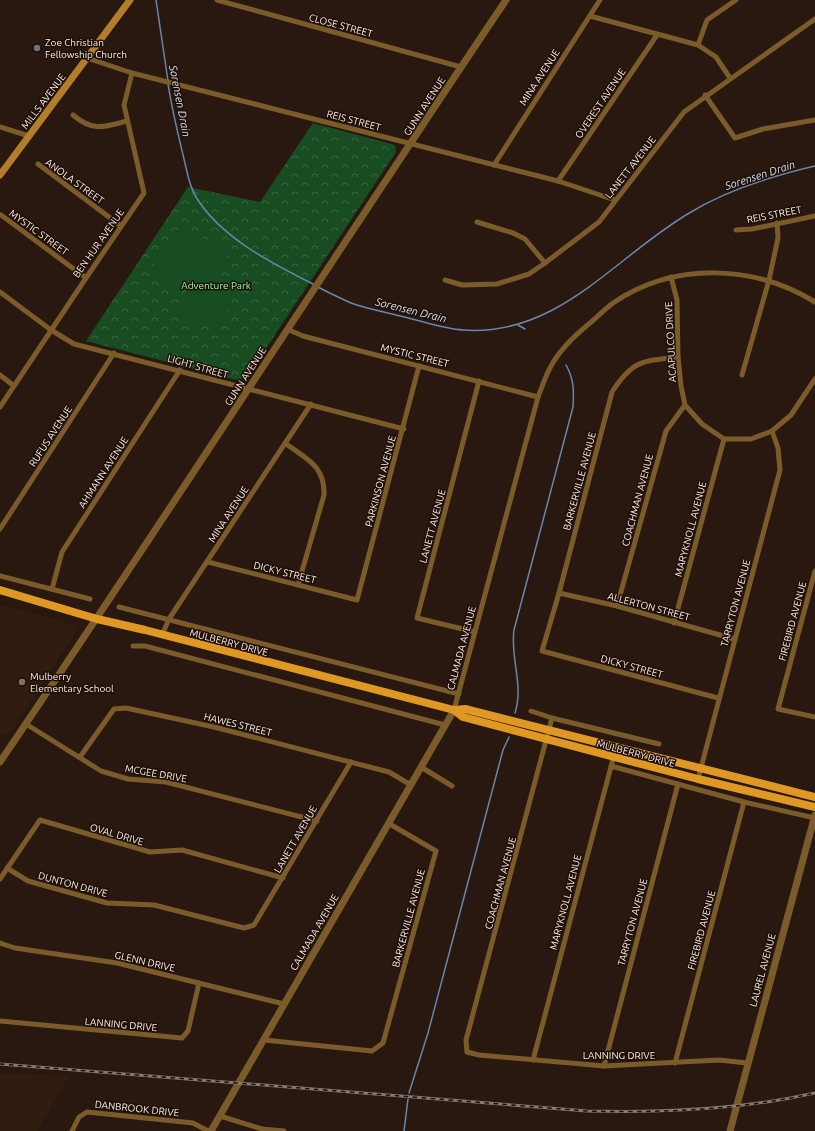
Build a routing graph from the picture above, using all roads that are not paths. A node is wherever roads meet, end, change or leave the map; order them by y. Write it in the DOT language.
graph roads {
  1 [pos="130,0"];
  2 [pos="217,0"];
  3 [pos="506,0"];
  4 [pos="600,0"];
  5 [pos="736,0"];
  6 [pos="590,16"];
  7 [pos="815,19"];
  8 [pos="657,35"];
  9 [pos="698,44"];
  10 [pos="87,58"];
  11 [pos="461,67"];
  12 [pos="132,73"];
  13 [pos="730,78"];
  14 [pos="705,95"];
  15 [pos="73,115"];
  16 [pos="815,120"];
  17 [pos="127,121"];
  18 [pos="0,127"];
  19 [pos="29,136"];
  20 [pos="410,145"];
  21 [pos="38,164"];
  22 [pos="494,164"];
  23 [pos="0,175"];
  24 [pos="558,181"];
  25 [pos="615,200"];
  26 [pos="1,215"];
  27 [pos="815,216"];
  28 [pos="477,222"];
  29 [pos="777,223"];
  30 [pos="121,226"];
  31 [pos="736,230"];
  32 [pos="545,263"];
  33 [pos="671,277"];
  34 [pos="86,278"];
  35 [pos="445,280"];
  36 [pos="769,280"];
  37 [pos="0,292"];
  38 [pos="815,302"];
  39 [pos="287,329"];
  40 [pos="51,330"];
  41 [pos="114,353"];
  42 [pos="678,357"];
  43 [pos="419,366"];
  44 [pos="180,370"];
  45 [pos="0,375"];
  46 [pos="742,375"];
  47 [pos="815,379"];
  48 [pos="480,380"];
  49 [pos="14,386"];
  50 [pos="248,388"];
  51 [pos="810,388"];
  52 [pos="815,394"];
  53 [pos="538,397"];
  54 [pos="311,404"];
  55 [pos="685,405"];
  56 [pos="0,407"];
  57 [pos="404,429"];
  58 [pos="772,431"];
  59 [pos="724,439"];
  60 [pos="285,443"];
  61 [pos="0,528"];
  62 [pos="208,562"];
  63 [pos="815,571"];
  64 [pos="0,576"];
  65 [pos="298,584"];
  66 [pos="52,589"];
  67 [pos="0,590"];
  68 [pos="559,593"];
  69 [pos="90,599"];
  70 [pos="357,600"];
  71 [pos="617,606"];
  72 [pos="119,607"];
  73 [pos="169,619"];
  74 [pos="97,620"];
  75 [pos="674,623"];
  76 [pos="475,632"];
  77 [pos="162,635"];
  78 [pos="734,639"];
  79 [pos="133,646"];
  80 [pos="542,651"];
  81 [pos="459,694"];
  82 [pos="718,698"];
  83 [pos="454,710"];
  84 [pos="531,711"];
  85 [pos="815,717"];
  86 [pos="552,718"];
  87 [pos="26,724"];
  88 [pos="445,725"];
  89 [pos="549,735"];
  90 [pos="659,744"];
  91 [pos="616,748"];
  92 [pos="80,757"];
  93 [pos="613,757"];
  94 [pos="0,762"];
  95 [pos="351,762"];
  96 [pos="611,766"];
  97 [pos="421,767"];
  98 [pos="701,769"];
  99 [pos="698,779"];
  100 [pos="678,784"];
  101 [pos="411,785"];
  102 [pos="452,786"];
  103 [pos="815,797"];
  104 [pos="744,802"];
  105 [pos="815,807"];
  106 [pos="815,817"];
  107 [pos="317,820"];
  108 [pos="388,824"];
  109 [pos="7,868"];
  110 [pos="283,878"];
  111 [pos="0,879"];
  112 [pos="254,925"];
  113 [pos="0,943"];
  114 [pos="199,983"];
  115 [pos="284,1004"];
  116 [pos="0,1021"];
  117 [pos="264,1040"];
  118 [pos="467,1052"];
  119 [pos="533,1060"];
  120 [pos="675,1063"];
  121 [pos="747,1063"];
  122 [pos="604,1066"];
  123 [pos="220,1116"];
  124 [pos="262,1130"];
  125 [pos="72,1131"];
  126 [pos="210,1131"];
  127 [pos="284,1131"];
  128 [pos="730,1131"];
  1 -- 10 [label="main road, MILLS AVENUE"];
  2 -- 11 [label="street, CLOSE STREET"];
  3 -- 11 [label="street, GUNN AVENUE"];
  4 -- 6 [label="street, MINA AVENUE"];
  5 -- 9 [label="street"];
  6 -- 8 [label="street"];
  6 -- 22 [label="street, MINA AVENUE"];
  7 -- 13 [label="street, LANETT AVENUE"];
  8 -- 9 [label="street"];
  8 -- 24 [label="street, OVEREST AVENUE"];
  9 -- 13 [label="street"];
  10 -- 12 [label="street, REIS STREET"];
  10 -- 19 [label="main road, MILLS AVENUE"];
  11 -- 20 [label="street, GUNN AVENUE"];
  12 -- 17 [label="street, BEN HUR AVENUE"];
  12 -- 20 [label="street, REIS STREET"];
  13 -- 14 [label="street, LANETT AVENUE"];
  14 -- 16 [label="street"];
  14 -- 25 [label="street, LANETT AVENUE"];
  15 -- 17 [label="street"];
  17 -- 30 [label="street, BEN HUR AVENUE"];
  18 -- 19 [label="street"];
  19 -- 23 [label="main road, MILLS AVENUE"];
  20 -- 22 [label="street, REIS STREET"];
  20 -- 39 [label="street, GUNN AVENUE"];
  21 -- 30 [label="street, ANOLA STREET"];
  22 -- 24 [label="street, REIS STREET"];
  24 -- 25 [label="street, REIS STREET"];
  25 -- 32 [label="street, LANETT AVENUE"];
  26 -- 34 [label="street, MYSTIC STREET"];
  27 -- 29 [label="street, REIS STREET"];
  28 -- 32 [label="street"];
  29 -- 31 [label="street, REIS STREET"];
  29 -- 36 [label="street"];
  30 -- 34 [label="street, BEN HUR AVENUE"];
  32 -- 35 [label="street, LANETT AVENUE"];
  33 -- 36 [label="street, CALMADA AVENUE"];
  33 -- 42 [label="street, ACAPULCO DRIVE"];
  33 -- 53 [label="street, CALMADA AVENUE"];
  34 -- 40 [label="street, BEN HUR AVENUE"];
  36 -- 38 [label="street, CALMADA AVENUE"];
  36 -- 46 [label="street"];
  37 -- 40 [label="street, LIGHT STREET"];
  39 -- 43 [label="street, MYSTIC STREET"];
  39 -- 50 [label="street, GUNN AVENUE"];
  40 -- 41 [label="street, LIGHT STREET"];
  40 -- 49 [label="street, BEN HUR AVENUE"];
  41 -- 44 [label="street, LIGHT STREET"];
  41 -- 61 [label="street, RUFUS AVENUE"];
  42 -- 55 [label="street, ACAPULCO DRIVE"];
  42 -- 68 [label="street, BARKERVILLE AVENUE"];
  43 -- 48 [label="street, MYSTIC STREET"];
  43 -- 57 [label="street, PARKINSON AVENUE"];
  44 -- 50 [label="street, LIGHT STREET"];
  44 -- 66 [label="street, AHMANN AVENUE"];
  45 -- 49 [label="street"];
  47 -- 51 [label="street"];
  48 -- 53 [label="street, MYSTIC STREET"];
  48 -- 76 [label="street, LANETT AVENUE"];
  49 -- 56 [label="street, BEN HUR AVENUE"];
  50 -- 54 [label="street, LIGHT STREET"];
  50 -- 74 [label="street, GUNN AVENUE"];
  51 -- 52 [label="street"];
  51 -- 58 [label="street"];
  53 -- 76 [label="street, CALMADA AVENUE"];
  54 -- 57 [label="street, LIGHT STREET"];
  54 -- 60 [label="street, MINA AVENUE"];
  55 -- 59 [label="street"];
  55 -- 71 [label="street, COACHMAN AVENUE"];
  57 -- 70 [label="street, PARKINSON AVENUE"];
  58 -- 59 [label="street"];
  58 -- 78 [label="street, TARRYTON AVENUE"];
  59 -- 75 [label="street, MARYKNOLL AVENUE"];
  60 -- 62 [label="street, MINA AVENUE"];
  60 -- 65 [label="street"];
  62 -- 65 [label="street, DICKY STREET"];
  62 -- 73 [label="street, MINA AVENUE"];
  63 -- 85 [label="street, FIREBIRD AVENUE"];
  64 -- 66 [label="street"];
  65 -- 70 [label="street, DICKY STREET"];
  66 -- 69 [label="street"];
  67 -- 74 [label="main road, MULBERRY DRIVE"];
  68 -- 71 [label="street, ALLERTON STREET"];
  68 -- 80 [label="street, BARKERVILLE AVENUE"];
  71 -- 75 [label="street, ALLERTON STREET"];
  72 -- 73 [label="street, MULBERRY DRIVE"];
  73 -- 77 [label="street, MINA AVENUE"];
  73 -- 81 [label="street, MULBERRY DRIVE"];
  74 -- 77 [label="main road, MULBERRY DRIVE"];
  74 -- 87 [label="street, GUNN AVENUE"];
  75 -- 78 [label="street, ALLERTON STREET"];
  76 -- 81 [label="street, CALMADA AVENUE"];
  77 -- 83 [label="main road, MULBERRY DRIVE"];
  78 -- 82 [label="street, TARRYTON AVENUE"];
  79 -- 88 [label="street"];
  80 -- 82 [label="street, DICKY STREET"];
  81 -- 83 [label="street, CALMADA AVENUE"];
  82 -- 98 [label="street, TARRYTON AVENUE"];
  83 -- 88 [label="street, CALMADA AVENUE"];
  83 -- 89 [label="main road, MULBERRY DRIVE"];
  84 -- 86 [label="street"];
  86 -- 89 [label="street, COACHMAN AVENUE"];
  86 -- 90 [label="street"];
  87 -- 92 [label="street, MCGEE DRIVE"];
  87 -- 94 [label="street, GUNN AVENUE"];
  88 -- 97 [label="street, CALMADA AVENUE"];
  89 -- 91 [label="main road, MULBERRY DRIVE"];
  89 -- 93 [label="main road, MULBERRY DRIVE"];
  89 -- 118 [label="street, COACHMAN AVENUE"];
  91 -- 93 [label="street, MARYKNOLL AVENUE"];
  91 -- 98 [label="main road, MULBERRY DRIVE"];
  92 -- 95 [label="street, HAWES STREET"];
  92 -- 107 [label="street, MCGEE DRIVE"];
  93 -- 96 [label="street, MARYKNOLL AVENUE"];
  93 -- 99 [label="main road, MULBERRY DRIVE"];
  95 -- 101 [label="street, HAWES STREET"];
  95 -- 107 [label="street, LANETT AVENUE"];
  96 -- 100 [label="street"];
  96 -- 119 [label="street, MARYKNOLL AVENUE"];
  97 -- 101 [label="street, CALMADA AVENUE"];
  97 -- 102 [label="street"];
  98 -- 99 [label="street, TARRYTON AVENUE"];
  98 -- 103 [label="main road, MULBERRY DRIVE"];
  99 -- 105 [label="main road, MULBERRY DRIVE"];
  100 -- 104 [label="street"];
  100 -- 122 [label="street, TARRYTON AVENUE"];
  101 -- 108 [label="street, CALMADA AVENUE"];
  104 -- 106 [label="street"];
  104 -- 120 [label="street, FIREBIRD AVENUE"];
  106 -- 121 [label="street, LAUREL AVENUE"];
  107 -- 110 [label="street, LANETT AVENUE"];
  108 -- 115 [label="street, CALMADA AVENUE"];
  108 -- 117 [label="street, BARKERVILLE AVENUE"];
  109 -- 110 [label="street, OVAL DRIVE"];
  109 -- 111 [label="street"];
  109 -- 112 [label="street, DUNTON DRIVE"];
  110 -- 112 [label="street, LANETT AVENUE"];
  113 -- 114 [label="street, GLENN DRIVE"];
  114 -- 115 [label="street, GLENN DRIVE"];
  114 -- 116 [label="street, LANNING DRIVE"];
  115 -- 117 [label="street, CALMADA AVENUE"];
  117 -- 123 [label="street, CALMADA AVENUE"];
  118 -- 119 [label="street, LANNING DRIVE"];
  119 -- 122 [label="street, LANNING DRIVE"];
  120 -- 121 [label="street, LANNING DRIVE"];
  120 -- 122 [label="street, LANNING DRIVE"];
  121 -- 128 [label="street, LAUREL AVENUE"];
  123 -- 124 [label="street"];
  123 -- 126 [label="street, CALMADA AVENUE"];
  124 -- 127 [label="street"];
  125 -- 126 [label="street, DANBROOK DRIVE"];
}
